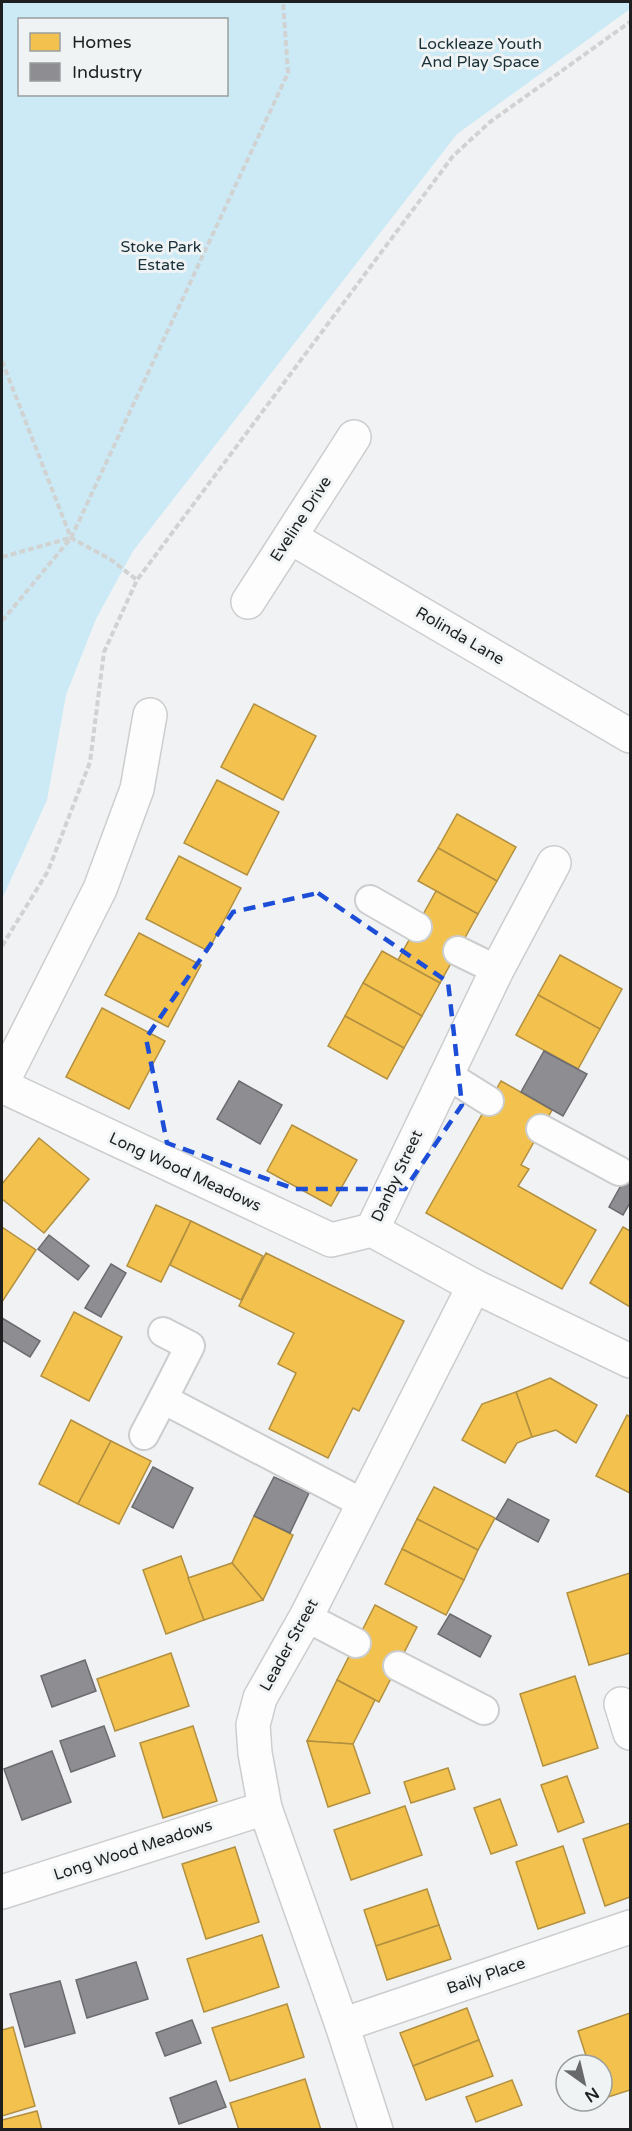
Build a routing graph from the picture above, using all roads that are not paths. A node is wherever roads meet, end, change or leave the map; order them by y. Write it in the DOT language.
graph roads {
  1 [pos="354,437"];
  2 [pos="290,537"];
  3 [pos="248,602"];
  4 [pos="150,715"];
  5 [pos="630,736"];
  6 [pos="554,862"];
  7 [pos="370,900"];
  8 [pos="417,927"];
  9 [pos="458,951"];
  10 [pos="497,970"];
  11 [pos="446,1074"];
  12 [pos="2,1084"];
  13 [pos="489,1101"];
  14 [pos="541,1129"];
  15 [pos="619,1171"];
  16 [pos="372,1230"];
  17 [pos="474,1286"];
  18 [pos="163,1332"];
  19 [pos="630,1361"];
  20 [pos="163,1398"];
  21 [pos="144,1435"];
  22 [pos="364,1504"];
  23 [pos="306,1617"];
  24 [pos="356,1643"];
  25 [pos="398,1665"];
  26 [pos="484,1710"];
  27 [pos="265,1809"];
  28 [pos="2,1892"];
  29 [pos="630,1927"];
  30 [pos="342,2025"];
  31 [pos="376,2130"];
  1 -- 2 [label="street, Eveline Drive"];
  2 -- 3 [label="street, Eveline Drive"];
  2 -- 5 [label="street, Rolinda Lane"];
  4 -- 12 [label="street, Long Wood Meadows"];
  6 -- 10 [label="street, Danby Street"];
  7 -- 8 [label="lane"];
  9 -- 10 [label="lane"];
  10 -- 11 [label="street, Danby Street"];
  11 -- 13 [label="lane"];
  11 -- 16 [label="street, Danby Street"];
  12 -- 16 [label="street, Long Wood Meadows"];
  14 -- 15 [label="lane"];
  16 -- 17 [label="street, Danby Street"];
  17 -- 19 [label="street, Danby Street"];
  17 -- 22 [label="street, Leader Street"];
  18 -- 20 [label="lane"];
  20 -- 21 [label="lane"];
  20 -- 22 [label="lane"];
  22 -- 23 [label="street, Leader Street"];
  23 -- 24 [label="lane"];
  23 -- 27 [label="street, Leader Street"];
  25 -- 26 [label="lane"];
  27 -- 28 [label="street, Long Wood Meadows"];
  27 -- 30 [label="street, Leader Street"];
  29 -- 30 [label="street, Baily Place"];
  30 -- 31 [label="street, Leader Street"];
}
